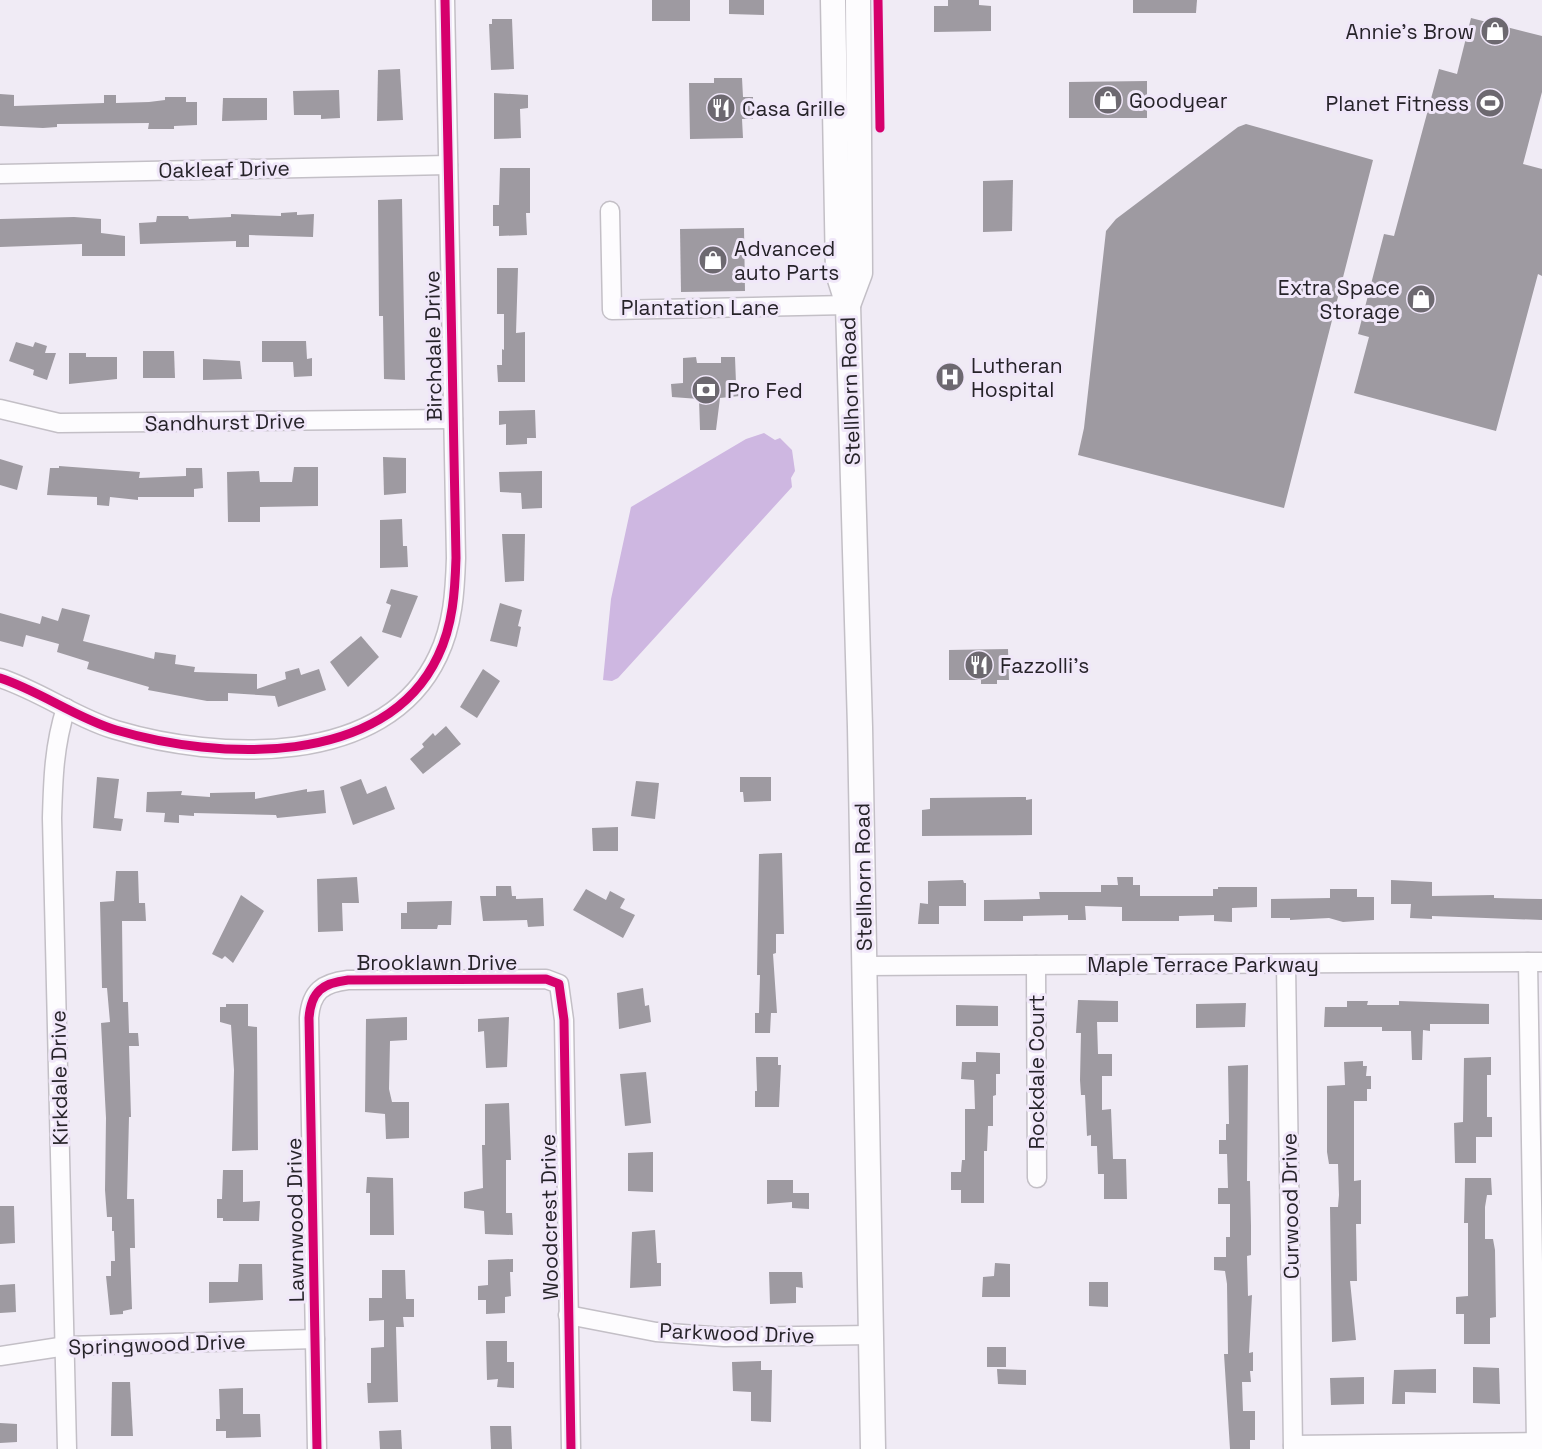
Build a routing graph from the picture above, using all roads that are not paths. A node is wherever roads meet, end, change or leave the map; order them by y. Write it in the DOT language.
graph roads {
  1 [pos="445,0"];
  2 [pos="833,0"];
  3 [pos="858,0"];
  4 [pos="448,165"];
  5 [pos="0,174"];
  6 [pos="610,211"];
  7 [pos="848,305"];
  8 [pos="0,409"];
  9 [pos="453,419"];
  10 [pos="0,678"];
  11 [pos="66,708"];
  12 [pos="1535,962"];
  13 [pos="1286,964"];
  14 [pos="864,966"];
  15 [pos="1036,966"];
  16 [pos="559,984"];
  17 [pos="317,991"];
  18 [pos="1037,1178"];
  19 [pos="568,1315"];
  20 [pos="871,1335"];
  21 [pos="315,1339"];
  22 [pos="66,1346"];
  23 [pos="0,1356"];
  24 [pos="1539,1442"];
  25 [pos="1293,1447"];
  26 [pos="67,1449"];
  27 [pos="317,1449"];
  28 [pos="571,1449"];
  29 [pos="873,1449"];
  1 -- 4 [label="street, Birchdale Drive"];
  2 -- 7 [label="main road, Stellhorn Road"];
  3 -- 7 [label="main road, Stellhorn Road"];
  4 -- 5 [label="street, Oakleaf Drive"];
  4 -- 9 [label="street, Birchdale Drive"];
  6 -- 7 [label="street, Plantation Lane"];
  7 -- 14 [label="main road, Stellhorn Road"];
  8 -- 9 [label="street, Sandhurst Drive"];
  9 -- 11 [label="street, Birchdale Drive"];
  10 -- 11 [label="street, Birchdale Drive"];
  11 -- 22 [label="street, Kirkdale Drive"];
  12 -- 13 [label="street, Maple Terrace Parkway"];
  12 -- 24 [label="street"];
  13 -- 15 [label="street, Maple Terrace Parkway"];
  13 -- 25 [label="street, Curwood Drive"];
  14 -- 15 [label="street, Maple Terrace Parkway"];
  14 -- 20 [label="main road, Stellhorn Road"];
  15 -- 18 [label="street, Rockdale Court"];
  16 -- 17 [label="street, Brooklawn Drive"];
  16 -- 19 [label="street, Woodcrest Drive"];
  17 -- 21 [label="street, Lawnwood Drive"];
  19 -- 20 [label="street, Parkwood Drive"];
  19 -- 28 [label="street, Woodcrest Drive"];
  20 -- 29 [label="main road, Stellhorn Road"];
  21 -- 22 [label="street, Springwood Drive"];
  21 -- 27 [label="street, Lawnwood Drive"];
  22 -- 23 [label="street, Springwood Drive"];
  22 -- 26 [label="street, Kirkdale Drive"];
  24 -- 25 [label="street"];
}
